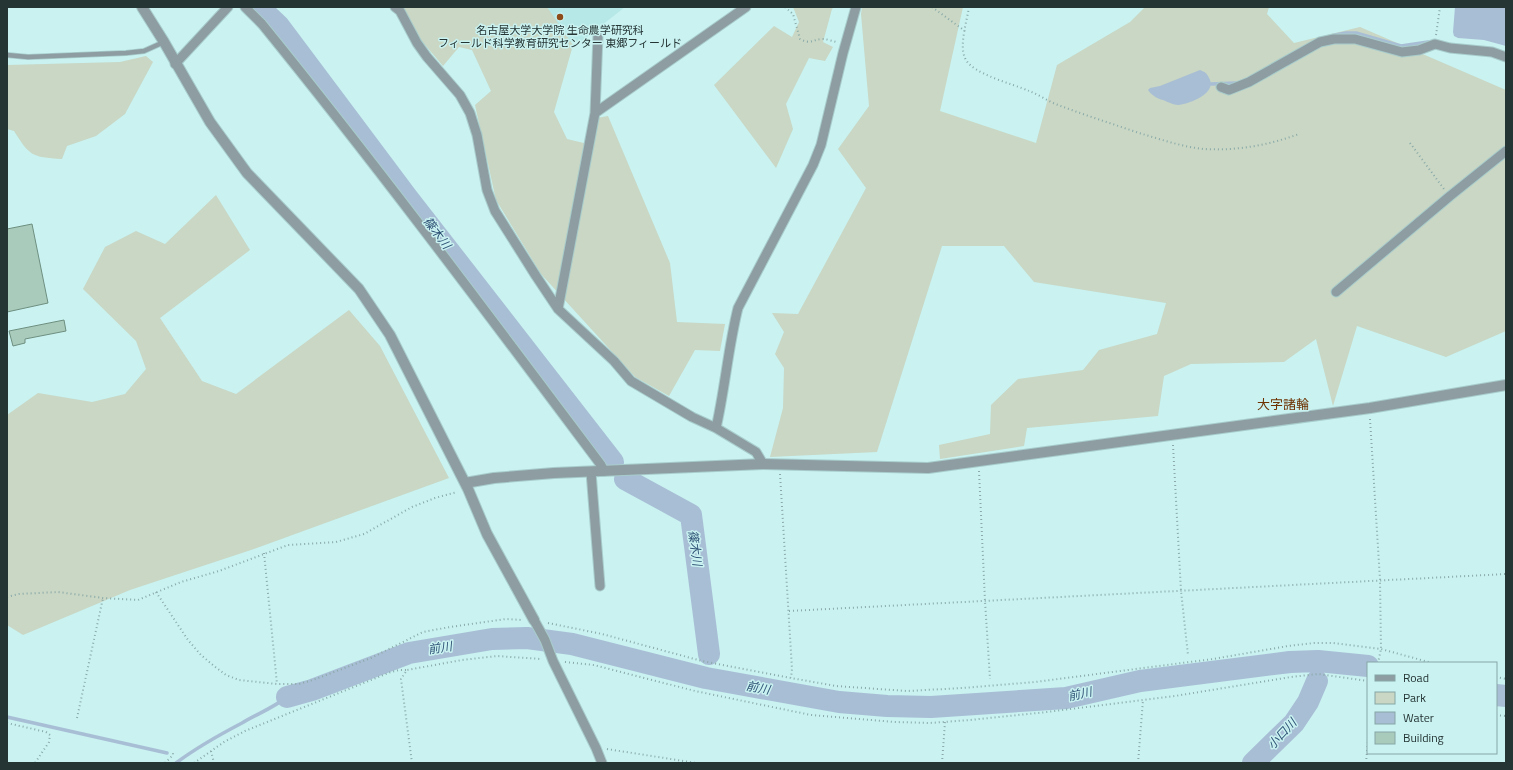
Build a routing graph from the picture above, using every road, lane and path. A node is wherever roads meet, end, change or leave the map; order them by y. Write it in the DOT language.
graph roads {
  1 [pos="142,7"];
  2 [pos="228,7"];
  3 [pos="245,7"];
  4 [pos="395,7"];
  5 [pos="746,7"];
  6 [pos="785,7"];
  7 [pos="856,7"];
  8 [pos="932,7"];
  9 [pos="969,7"];
  10 [pos="1440,7"];
  11 [pos="965,31"];
  12 [pos="598,35"];
  13 [pos="164,42"];
  14 [pos="1435,44"];
  15 [pos="845,45"];
  16 [pos="7,55"];
  17 [pos="1506,57"];
  18 [pos="175,64"];
  19 [pos="1221,88"];
  20 [pos="595,113"];
  21 [pos="1299,134"];
  22 [pos="1410,143"];
  23 [pos="1506,151"];
  24 [pos="1450,196"];
  25 [pos="1336,292"];
  26 [pos="558,309"];
  27 [pos="1506,385"];
  28 [pos="1370,408"];
  29 [pos="716,428"];
  30 [pos="1172,435"];
  31 [pos="979,462"];
  32 [pos="763,464"];
  33 [pos="780,465"];
  34 [pos="604,471"];
  35 [pos="591,472"];
  36 [pos="466,486"];
  37 [pos="264,553"];
  38 [pos="1506,574"];
  39 [pos="1380,580"];
  40 [pos="600,586"];
  41 [pos="1181,591"];
  42 [pos="156,592"];
  43 [pos="7,598"];
  44 [pos="103,598"];
  45 [pos="985,601"];
  46 [pos="789,611"];
  47 [pos="534,620"];
  48 [pos="1381,649"];
  49 [pos="1188,655"];
  50 [pos="552,662"];
  51 [pos="1378,662"];
  52 [pos="1428,662"];
  53 [pos="407,670"];
  54 [pos="790,678"];
  55 [pos="990,680"];
  56 [pos="1367,680"];
  57 [pos="277,684"];
  58 [pos="1143,700"];
  59 [pos="78,718"];
  60 [pos="945,722"];
  61 [pos="7,723"];
  62 [pos="596,748"];
  63 [pos="173,751"];
  64 [pos="211,751"];
  65 [pos="1367,752"];
  66 [pos="35,763"];
  67 [pos="166,763"];
  68 [pos="194,763"];
  69 [pos="214,763"];
  70 [pos="412,763"];
  71 [pos="602,763"];
  72 [pos="696,763"];
  73 [pos="942,763"];
  74 [pos="1138,763"];
  75 [pos="1366,763"];
  1 -- 13 [label="street"];
  2 -- 18 [label="street"];
  3 -- 34 [label="street"];
  4 -- 26 [label="street"];
  5 -- 20 [label="street"];
  6 -- 15 [label="path"];
  7 -- 15 [label="street"];
  8 -- 11 [label="path"];
  9 -- 11 [label="path"];
  10 -- 14 [label="path"];
  11 -- 21 [label="path"];
  12 -- 20 [label="street"];
  13 -- 16 [label="lane"];
  13 -- 18 [label="street"];
  14 -- 17 [label="street"];
  14 -- 19 [label="street"];
  15 -- 29 [label="street"];
  18 -- 36 [label="street"];
  20 -- 26 [label="street"];
  22 -- 24 [label="path"];
  23 -- 24 [label="street"];
  24 -- 25 [label="street"];
  26 -- 29 [label="street"];
  27 -- 28 [label="street"];
  28 -- 30 [label="street"];
  28 -- 39 [label="path"];
  29 -- 32 [label="street"];
  30 -- 31 [label="street"];
  30 -- 41 [label="path"];
  31 -- 33 [label="street"];
  31 -- 45 [label="path"];
  32 -- 33 [label="street"];
  32 -- 34 [label="street"];
  33 -- 46 [label="path"];
  34 -- 35 [label="street"];
  35 -- 36 [label="street"];
  35 -- 40 [label="street"];
  36 -- 37 [label="path"];
  36 -- 47 [label="street"];
  37 -- 42 [label="path"];
  37 -- 57 [label="path"];
  38 -- 39 [label="path"];
  39 -- 41 [label="path"];
  39 -- 48 [label="path"];
  41 -- 45 [label="path"];
  41 -- 49 [label="path"];
  42 -- 44 [label="path"];
  42 -- 57 [label="path"];
  43 -- 44 [label="path"];
  44 -- 59 [label="path"];
  45 -- 46 [label="path"];
  45 -- 55 [label="path"];
  46 -- 54 [label="path"];
  47 -- 50 [label="street"];
  47 -- 54 [label="path"];
  47 -- 57 [label="path"];
  48 -- 51 [label="path"];
  48 -- 52 [label="path"];
  48 -- 54 [label="path"];
  50 -- 53 [label="path"];
  50 -- 60 [label="path"];
  50 -- 62 [label="street"];
  53 -- 64 [label="path"];
  53 -- 70 [label="path"];
  56 -- 58 [label="path"];
  58 -- 60 [label="path"];
  58 -- 74 [label="path"];
  60 -- 73 [label="path"];
  61 -- 66 [label="path"];
  62 -- 71 [label="street"];
  62 -- 72 [label="path"];
  63 -- 67 [label="path"];
  64 -- 68 [label="path"];
  64 -- 69 [label="path"];
  65 -- 75 [label="path"];
}
